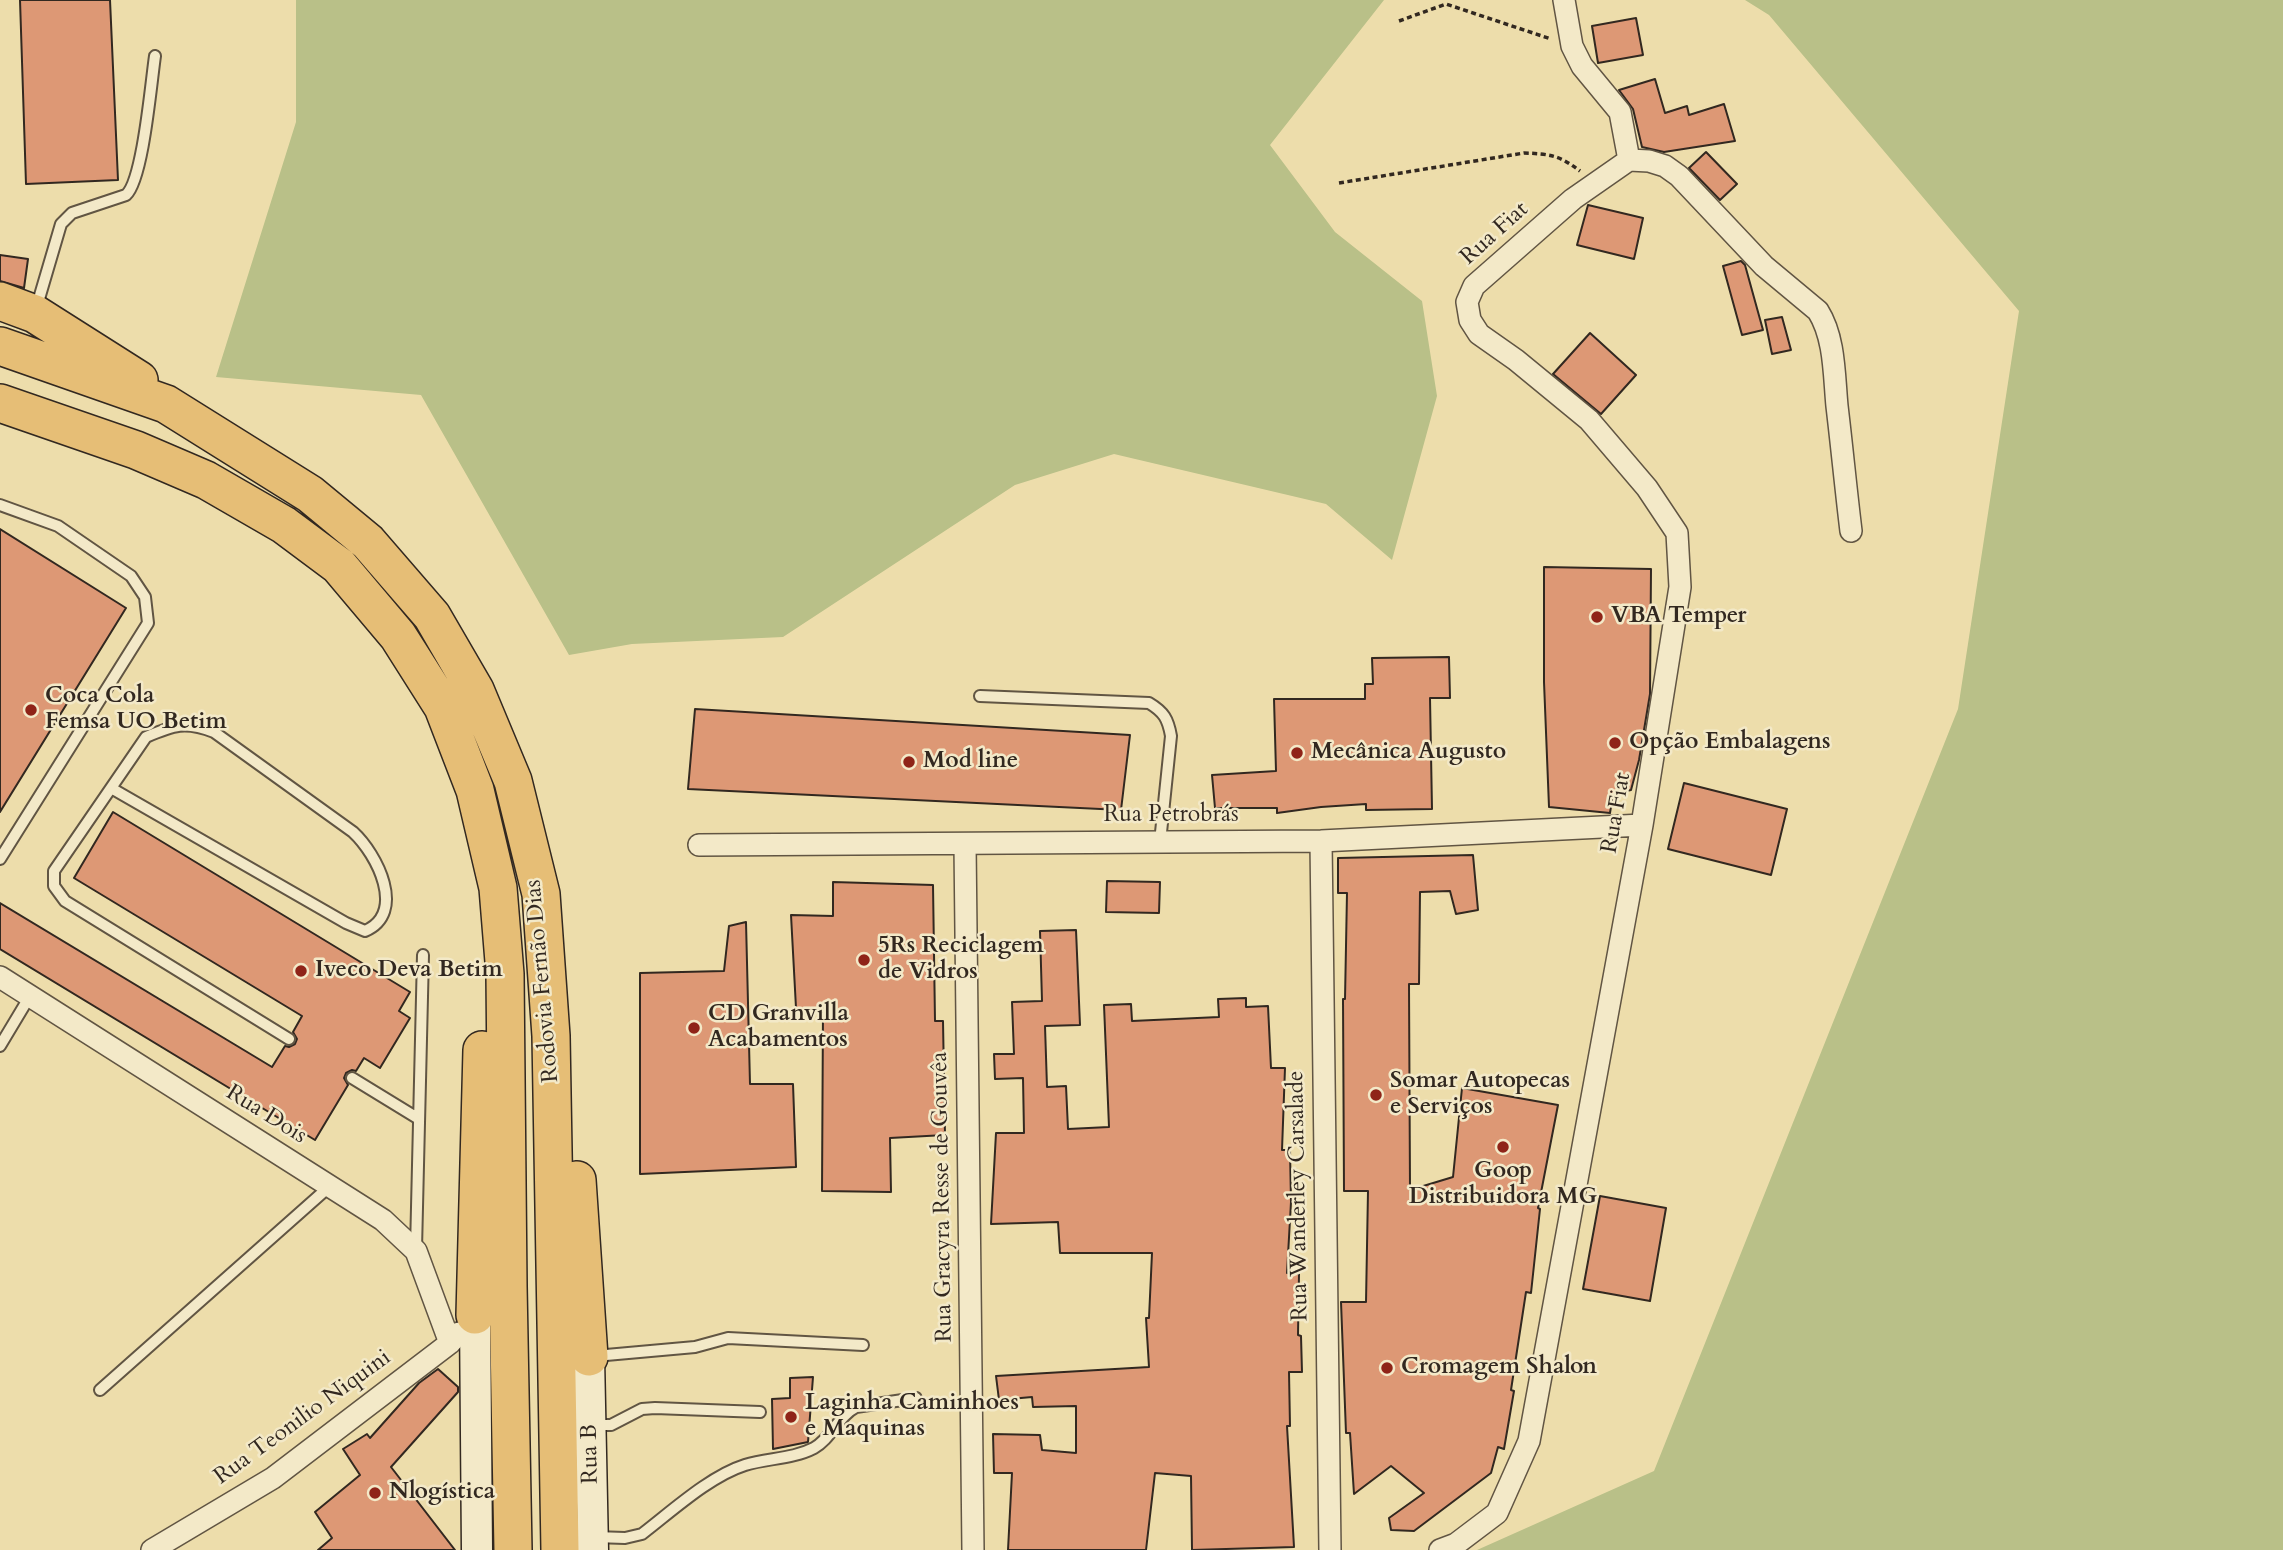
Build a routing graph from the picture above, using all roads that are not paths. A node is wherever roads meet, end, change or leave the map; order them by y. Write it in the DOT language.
graph roads {
  1 [pos="1564,0"];
  2 [pos="155,56"];
  3 [pos="1629,160"];
  4 [pos="0,301"];
  5 [pos="35,314"];
  6 [pos="0,346"];
  7 [pos="0,403"];
  8 [pos="166,404"];
  9 [pos="0,505"];
  10 [pos="1851,531"];
  11 [pos="980,696"];
  12 [pos="111,788"];
  13 [pos="1643,825"];
  14 [pos="1321,841"];
  15 [pos="1160,842"];
  16 [pos="965,844"];
  17 [pos="699,845"];
  18 [pos="0,859"];
  19 [pos="423,955"];
  20 [pos="505,974"];
  21 [pos="0,977"];
  22 [pos="30,996"];
  23 [pos="551,1036"];
  24 [pos="289,1039"];
  25 [pos="0,1046"];
  26 [pos="352,1078"];
  27 [pos="419,1119"];
  28 [pos="330,1186"];
  29 [pos="416,1251"];
  30 [pos="475,1315"];
  31 [pos="450,1343"];
  32 [pos="863,1345"];
  33 [pos="589,1357"];
  34 [pos="100,1390"];
  35 [pos="916,1398"];
  36 [pos="760,1412"];
  37 [pos="590,1425"];
  38 [pos="582,1546"];
  39 [pos="152,1550"];
  40 [pos="477,1550"];
  41 [pos="513,1550"];
  42 [pos="973,1550"];
  43 [pos="1330,1550"];
  44 [pos="1440,1550"];
  1 -- 3 [label="street"];
  2 -- 5 [label="lane"];
  3 -- 10 [label="street"];
  3 -- 13 [label="street, Rua Fiat"];
  4 -- 5 [label="highway"];
  5 -- 8 [label="highway"];
  6 -- 8 [label="highway, Rodovia Fernão Dias"];
  7 -- 20 [label="highway, Rodovia Fernão Dias"];
  8 -- 23 [label="highway, Rodovia Fernão Dias"];
  9 -- 18 [label="lane"];
  11 -- 15 [label="lane"];
  12 -- 12 [label="lane"];
  12 -- 24 [label="lane"];
  13 -- 14 [label="street, Rua Petrobrás"];
  13 -- 44 [label="street, Rua Fiat"];
  14 -- 15 [label="street, Rua Petrobrás"];
  14 -- 43 [label="street, Rua Wanderley Carsalade"];
  15 -- 16 [label="street, Rua Petrobrás"];
  16 -- 17 [label="street, Rua Petrobrás"];
  16 -- 42 [label="street, Rua Gracyra Resse de Gouvêa"];
  19 -- 27 [label="lane"];
  20 -- 30 [label="highway"];
  20 -- 41 [label="highway, Rodovia Fernão Dias"];
  21 -- 22 [label="street, Rua Dois"];
  22 -- 25 [label="lane"];
  22 -- 28 [label="street, Rua Dois"];
  23 -- 33 [label="highway"];
  23 -- 38 [label="highway, Rodovia Fernão Dias"];
  26 -- 27 [label="lane"];
  27 -- 29 [label="lane"];
  28 -- 29 [label="street, Rua Dois"];
  28 -- 34 [label="lane"];
  29 -- 31 [label="street, Rua Dois"];
  30 -- 31 [label="street, Rua Teonilio Niquini"];
  30 -- 40 [label="street"];
  31 -- 39 [label="street, Rua Teonilio Niquini"];
  32 -- 33 [label="lane"];
  33 -- 37 [label="street, Rua B"];
  35 -- 38 [label="lane"];
  36 -- 37 [label="lane"];
  37 -- 38 [label="street, Rua B"];
}
